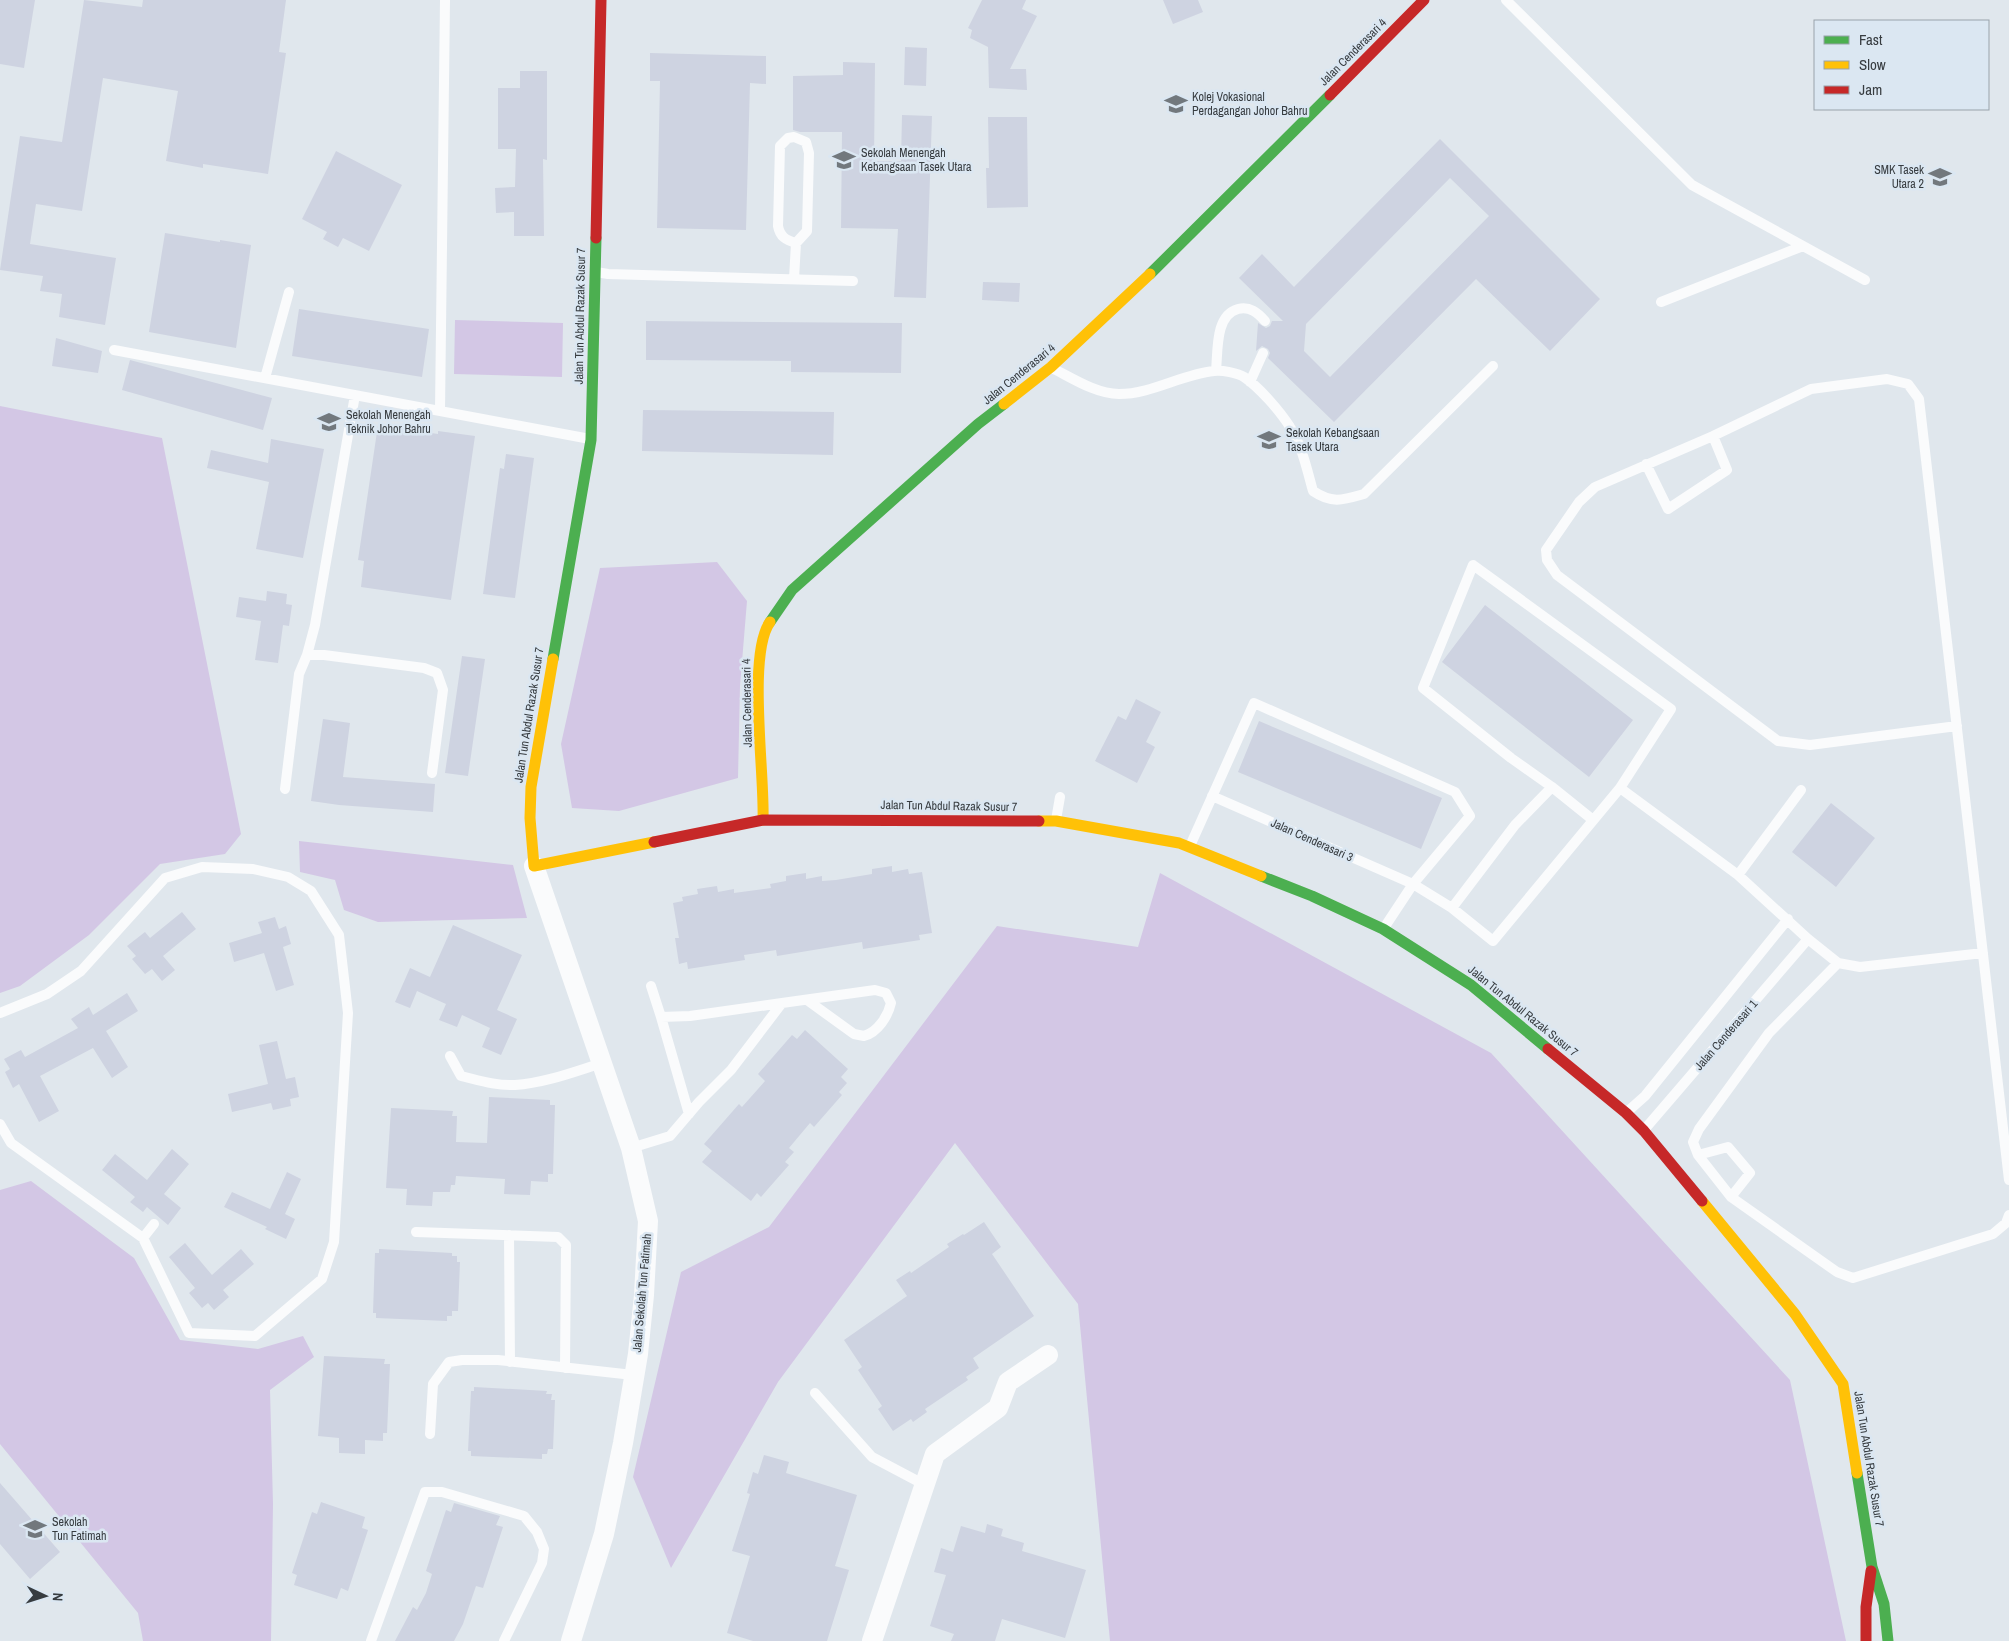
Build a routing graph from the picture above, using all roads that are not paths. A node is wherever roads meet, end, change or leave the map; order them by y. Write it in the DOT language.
graph roads {
  1 [pos="446,0"];
  2 [pos="601,0"];
  3 [pos="1424,0"];
  4 [pos="1506,0"];
  5 [pos="796,243"];
  6 [pos="1803,246"];
  7 [pos="595,272"];
  8 [pos="794,279"];
  9 [pos="853,280"];
  10 [pos="1865,280"];
  11 [pos="289,292"];
  12 [pos="1661,302"];
  13 [pos="1265,321"];
  14 [pos="114,350"];
  15 [pos="1263,353"];
  16 [pos="1493,366"];
  17 [pos="1051,367"];
  18 [pos="1216,370"];
  19 [pos="265,378"];
  20 [pos="1250,382"];
  21 [pos="355,395"];
  22 [pos="440,410"];
  23 [pos="1713,436"];
  24 [pos="591,440"];
  25 [pos="1646,464"];
  26 [pos="307,656"];
  27 [pos="1957,726"];
  28 [pos="432,773"];
  29 [pos="1552,787"];
  30 [pos="1620,788"];
  31 [pos="286,789"];
  32 [pos="1801,790"];
  33 [pos="1212,796"];
  34 [pos="1060,797"];
  35 [pos="763,820"];
  36 [pos="1593,820"];
  37 [pos="1056,821"];
  38 [pos="1184,845"];
  39 [pos="534,866"];
  40 [pos="1738,875"];
  41 [pos="1413,884"];
  42 [pos="1452,908"];
  43 [pos="1788,919"];
  44 [pos="1383,928"];
  45 [pos="1808,939"];
  46 [pos="1983,952"];
  47 [pos="1838,963"];
  48 [pos="650,986"];
  49 [pos="807,1000"];
  50 [pos="782,1003"];
  51 [pos="0,1013"];
  52 [pos="661,1017"];
  53 [pos="450,1056"];
  54 [pos="602,1063"];
  55 [pos="1626,1113"];
  56 [pos="689,1114"];
  57 [pos="0,1124"];
  58 [pos="1644,1131"];
  59 [pos="631,1148"];
  60 [pos="1698,1155"];
  61 [pos="2009,1180"];
  62 [pos="1731,1197"];
  63 [pos="2009,1215"];
  64 [pos="154,1224"];
  65 [pos="416,1232"];
  66 [pos="509,1235"];
  67 [pos="143,1238"];
  68 [pos="1048,1355"];
  69 [pos="510,1362"];
  70 [pos="566,1368"];
  71 [pos="633,1375"];
  72 [pos="815,1393"];
  73 [pos="430,1434"];
  74 [pos="925,1485"];
  75 [pos="1872,1567"];
  76 [pos="370,1641"];
  77 [pos="504,1641"];
  78 [pos="571,1641"];
  79 [pos="872,1641"];
  80 [pos="1866,1641"];
  81 [pos="1888,1641"];
  1 -- 22 [label="lane"];
  2 -- 7 [label="street, Jalan Tun Abdul Razak Susur 7"];
  3 -- 17 [label="street, Jalan Cenderasari 4"];
  4 -- 6 [label="lane"];
  5 -- 5 [label="lane"];
  5 -- 8 [label="lane"];
  6 -- 10 [label="lane"];
  6 -- 12 [label="lane"];
  7 -- 8 [label="lane"];
  7 -- 24 [label="street, Jalan Tun Abdul Razak Susur 7"];
  8 -- 9 [label="lane"];
  11 -- 19 [label="lane"];
  13 -- 18 [label="lane"];
  14 -- 19 [label="lane"];
  15 -- 20 [label="lane"];
  16 -- 20 [label="lane"];
  17 -- 18 [label="lane"];
  17 -- 35 [label="street, Jalan Cenderasari 4"];
  18 -- 20 [label="lane"];
  19 -- 21 [label="lane"];
  21 -- 22 [label="lane"];
  21 -- 26 [label="lane"];
  22 -- 24 [label="lane"];
  23 -- 25 [label="lane"];
  23 -- 25 [label="lane"];
  23 -- 27 [label="lane"];
  24 -- 39 [label="street, Jalan Tun Abdul Razak Susur 7"];
  25 -- 27 [label="lane"];
  26 -- 28 [label="lane"];
  26 -- 31 [label="lane"];
  27 -- 46 [label="lane"];
  29 -- 30 [label="lane"];
  29 -- 36 [label="lane"];
  29 -- 42 [label="lane"];
  30 -- 36 [label="lane"];
  30 -- 40 [label="lane"];
  32 -- 40 [label="lane"];
  33 -- 38 [label="lane"];
  33 -- 41 [label="lane, Jalan Cenderasari 3"];
  33 -- 41 [label="lane"];
  34 -- 37 [label="lane"];
  35 -- 37 [label="street, Jalan Tun Abdul Razak Susur 7"];
  35 -- 39 [label="street, Jalan Tun Abdul Razak Susur 7"];
  36 -- 42 [label="lane, Jalan Cenderasari 3"];
  37 -- 38 [label="street, Jalan Tun Abdul Razak Susur 7"];
  38 -- 44 [label="street, Jalan Tun Abdul Razak Susur 7"];
  39 -- 54 [label="street, Jalan Sekolah Tun Fatimah"];
  40 -- 43 [label="lane"];
  41 -- 42 [label="lane, Jalan Cenderasari 3"];
  41 -- 44 [label="lane"];
  43 -- 45 [label="lane"];
  43 -- 55 [label="lane, Jalan Cenderasari 1"];
  44 -- 55 [label="street, Jalan Tun Abdul Razak Susur 7"];
  45 -- 47 [label="lane"];
  45 -- 58 [label="lane, Jalan Cenderasari 1"];
  46 -- 47 [label="lane"];
  46 -- 61 [label="lane"];
  47 -- 60 [label="lane"];
  48 -- 52 [label="lane"];
  49 -- 49 [label="lane"];
  49 -- 50 [label="lane"];
  50 -- 52 [label="lane"];
  50 -- 56 [label="lane"];
  51 -- 67 [label="lane"];
  52 -- 56 [label="lane"];
  53 -- 54 [label="lane"];
  54 -- 59 [label="street, Jalan Sekolah Tun Fatimah"];
  55 -- 58 [label="street, Jalan Tun Abdul Razak Susur 7"];
  56 -- 59 [label="lane"];
  57 -- 67 [label="lane"];
  58 -- 75 [label="street, Jalan Tun Abdul Razak Susur 7"];
  59 -- 71 [label="street, Jalan Sekolah Tun Fatimah"];
  60 -- 62 [label="lane"];
  60 -- 62 [label="lane"];
  62 -- 63 [label="lane"];
  64 -- 67 [label="lane"];
  65 -- 66 [label="lane"];
  66 -- 69 [label="lane"];
  66 -- 70 [label="lane"];
  68 -- 74 [label="street"];
  69 -- 70 [label="lane"];
  69 -- 73 [label="lane"];
  70 -- 71 [label="lane"];
  71 -- 78 [label="street, Jalan Sekolah Tun Fatimah"];
  72 -- 74 [label="lane"];
  74 -- 79 [label="street"];
  75 -- 80 [label="street, Jalan Tun Abdul Razak Susur 7"];
  75 -- 81 [label="street, Jalan Tun Abdul Razak Susur 7"];
  76 -- 77 [label="lane"];
}
